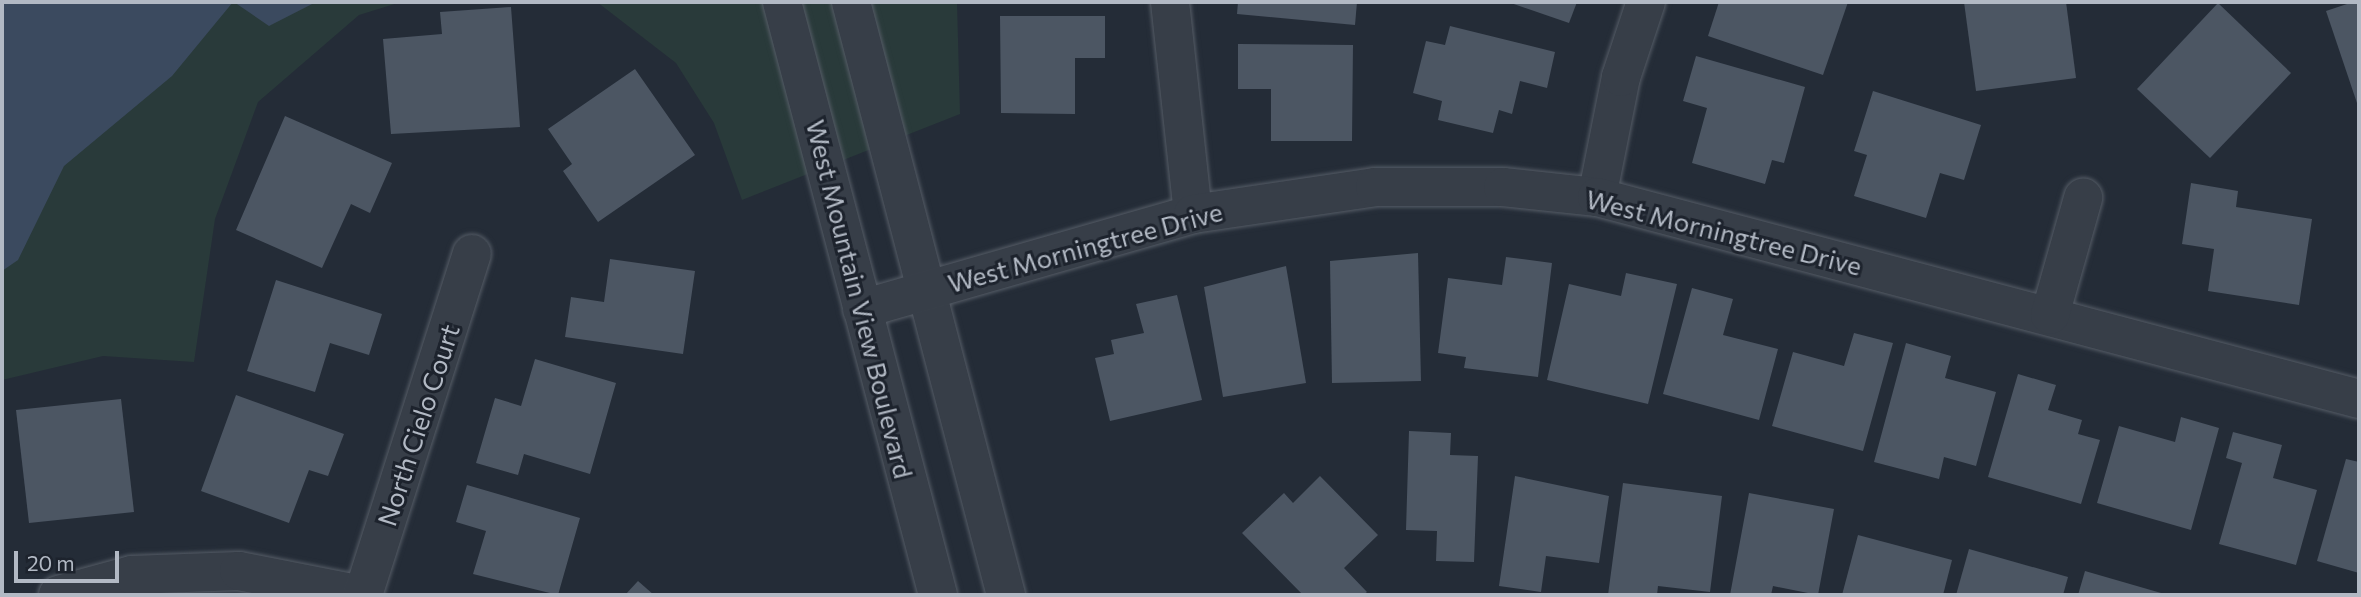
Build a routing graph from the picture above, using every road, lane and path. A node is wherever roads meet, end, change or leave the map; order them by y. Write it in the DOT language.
graph roads {
  1 [pos="782,2"];
  2 [pos="852,2"];
  3 [pos="1170,2"];
  4 [pos="1646,2"];
  5 [pos="1597,197"];
  6 [pos="2082,198"];
  7 [pos="1193,215"];
  8 [pos="472,254"];
  9 [pos="926,289"];
  10 [pos="862,309"];
  11 [pos="2050,314"];
  12 [pos="2359,399"];
  13 [pos="58,595"];
  14 [pos="363,595"];
  15 [pos="938,595"];
  16 [pos="1006,595"];
  1 -- 10 [label="street, West Mountain View Boulevard"];
  2 -- 9 [label="street"];
  3 -- 7 [label="street"];
  4 -- 5 [label="street"];
  5 -- 7 [label="street, West Morningtree Drive"];
  5 -- 11 [label="street, West Morningtree Drive"];
  6 -- 11 [label="street"];
  7 -- 9 [label="street, West Morningtree Drive"];
  8 -- 14 [label="street, North Cielo Court"];
  9 -- 10 [label="street, West Morningtree Drive"];
  9 -- 16 [label="street"];
  10 -- 15 [label="street, West Mountain View Boulevard"];
  11 -- 12 [label="street, West Morningtree Drive"];
  13 -- 14 [label="street"];
}
